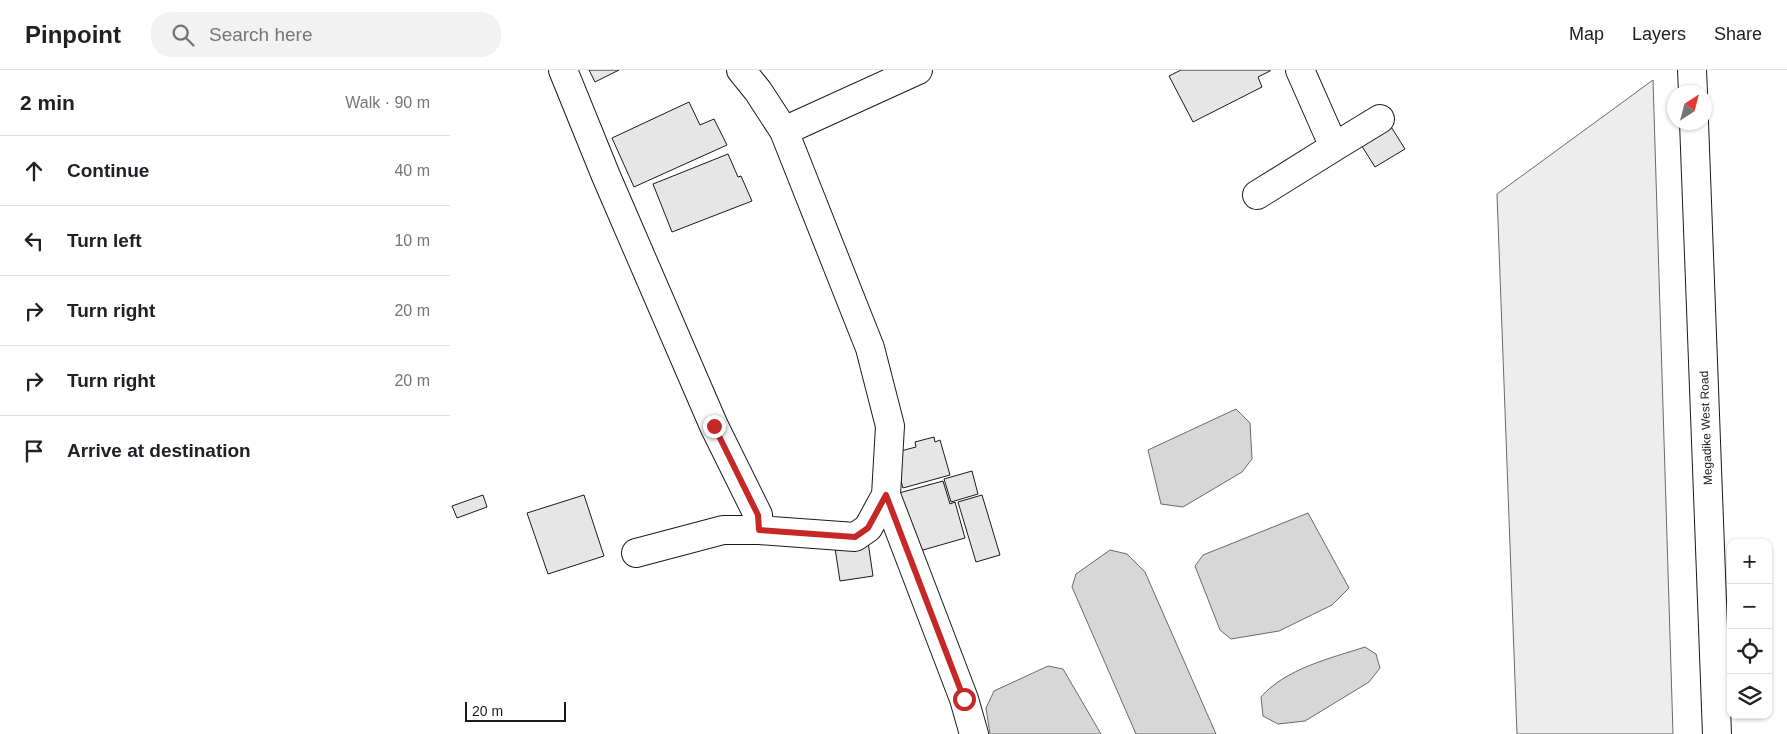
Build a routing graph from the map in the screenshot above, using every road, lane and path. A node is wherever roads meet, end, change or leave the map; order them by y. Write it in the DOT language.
graph roads {
  1 [pos="564,70"];
  2 [pos="741,70"];
  3 [pos="918,70"];
  4 [pos="1300,70"];
  5 [pos="1692,70"];
  6 [pos="1693,85"];
  7 [pos="1380,119"];
  8 [pos="1694,130"];
  9 [pos="784,131"];
  10 [pos="1334,147"];
  11 [pos="1257,194"];
  12 [pos="886,495"];
  13 [pos="759,530"];
  14 [pos="636,553"];
  15 [pos="974,734"];
  16 [pos="1718,734"];
  1 -- 13 [label="street"];
  2 -- 9 [label="street"];
  3 -- 9 [label="street"];
  4 -- 10 [label="street"];
  5 -- 6 [label="street"];
  7 -- 10 [label="street"];
  8 -- 16 [label="street, Megadike West Road"];
  9 -- 12 [label="street"];
  10 -- 11 [label="street"];
  12 -- 13 [label="street"];
  12 -- 15 [label="street"];
  13 -- 14 [label="street"];
}
